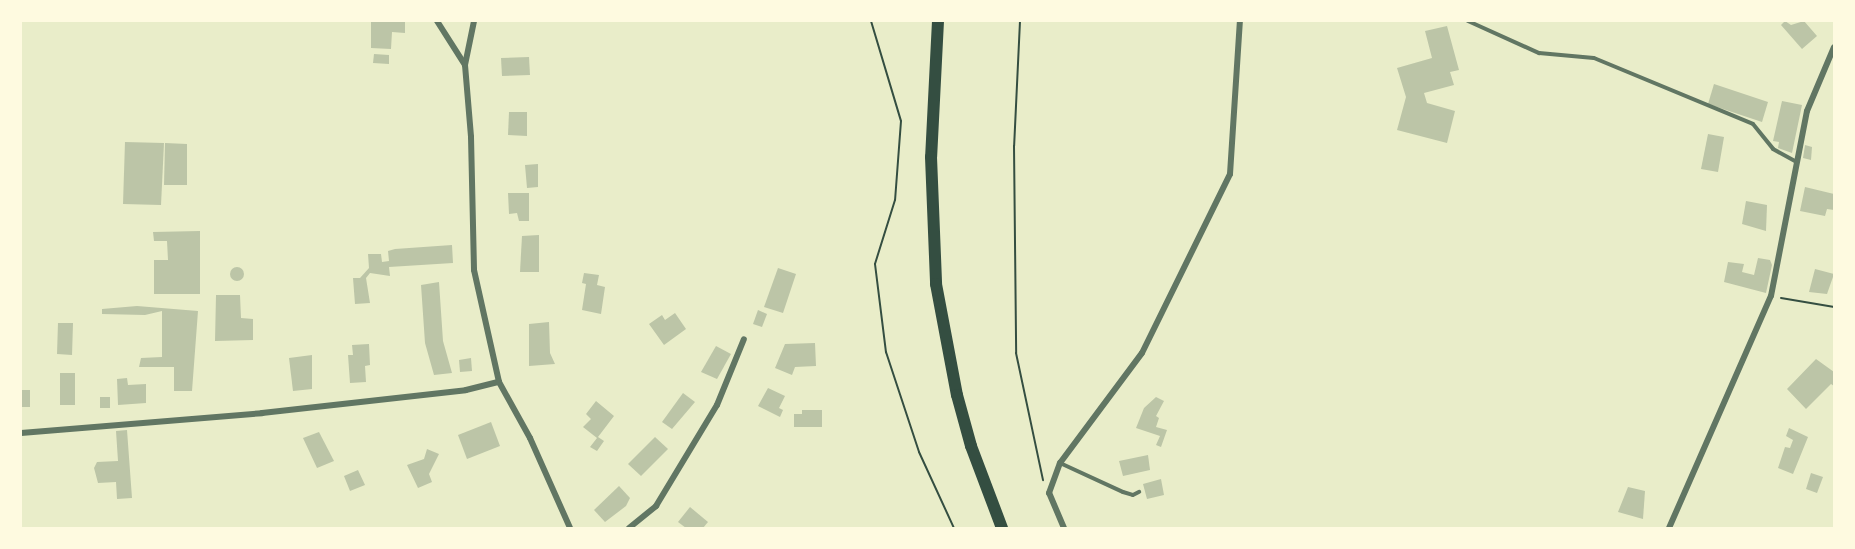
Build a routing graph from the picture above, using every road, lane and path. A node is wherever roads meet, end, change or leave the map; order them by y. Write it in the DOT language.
graph roads {
  1 [pos="437,21"];
  2 [pos="474,21"];
  3 [pos="871,21"];
  4 [pos="938,21"];
  5 [pos="1020,21"];
  6 [pos="1240,21"];
  7 [pos="1468,21"];
  8 [pos="1834,47"];
  9 [pos="465,65"];
  10 [pos="1795,161"];
  11 [pos="1771,296"];
  12 [pos="1834,307"];
  13 [pos="744,339"];
  14 [pos="499,382"];
  15 [pos="21,433"];
  16 [pos="1060,464"];
  17 [pos="1038,471"];
  18 [pos="1139,492"];
  19 [pos="570,528"];
  20 [pos="629,528"];
  21 [pos="954,528"];
  22 [pos="1002,528"];
  23 [pos="1064,528"];
  24 [pos="1669,528"];
  1 -- 9 [label="street"];
  2 -- 9 [label="street"];
  3 -- 21 [label="path"];
  4 -- 22 [label="main road"];
  5 -- 17 [label="path"];
  6 -- 16 [label="street"];
  7 -- 10 [label="lane"];
  8 -- 10 [label="street"];
  9 -- 14 [label="street"];
  10 -- 11 [label="street"];
  11 -- 12 [label="path"];
  11 -- 24 [label="street"];
  13 -- 20 [label="street"];
  14 -- 15 [label="street"];
  14 -- 19 [label="street"];
  16 -- 18 [label="lane"];
  16 -- 23 [label="street"];
}
